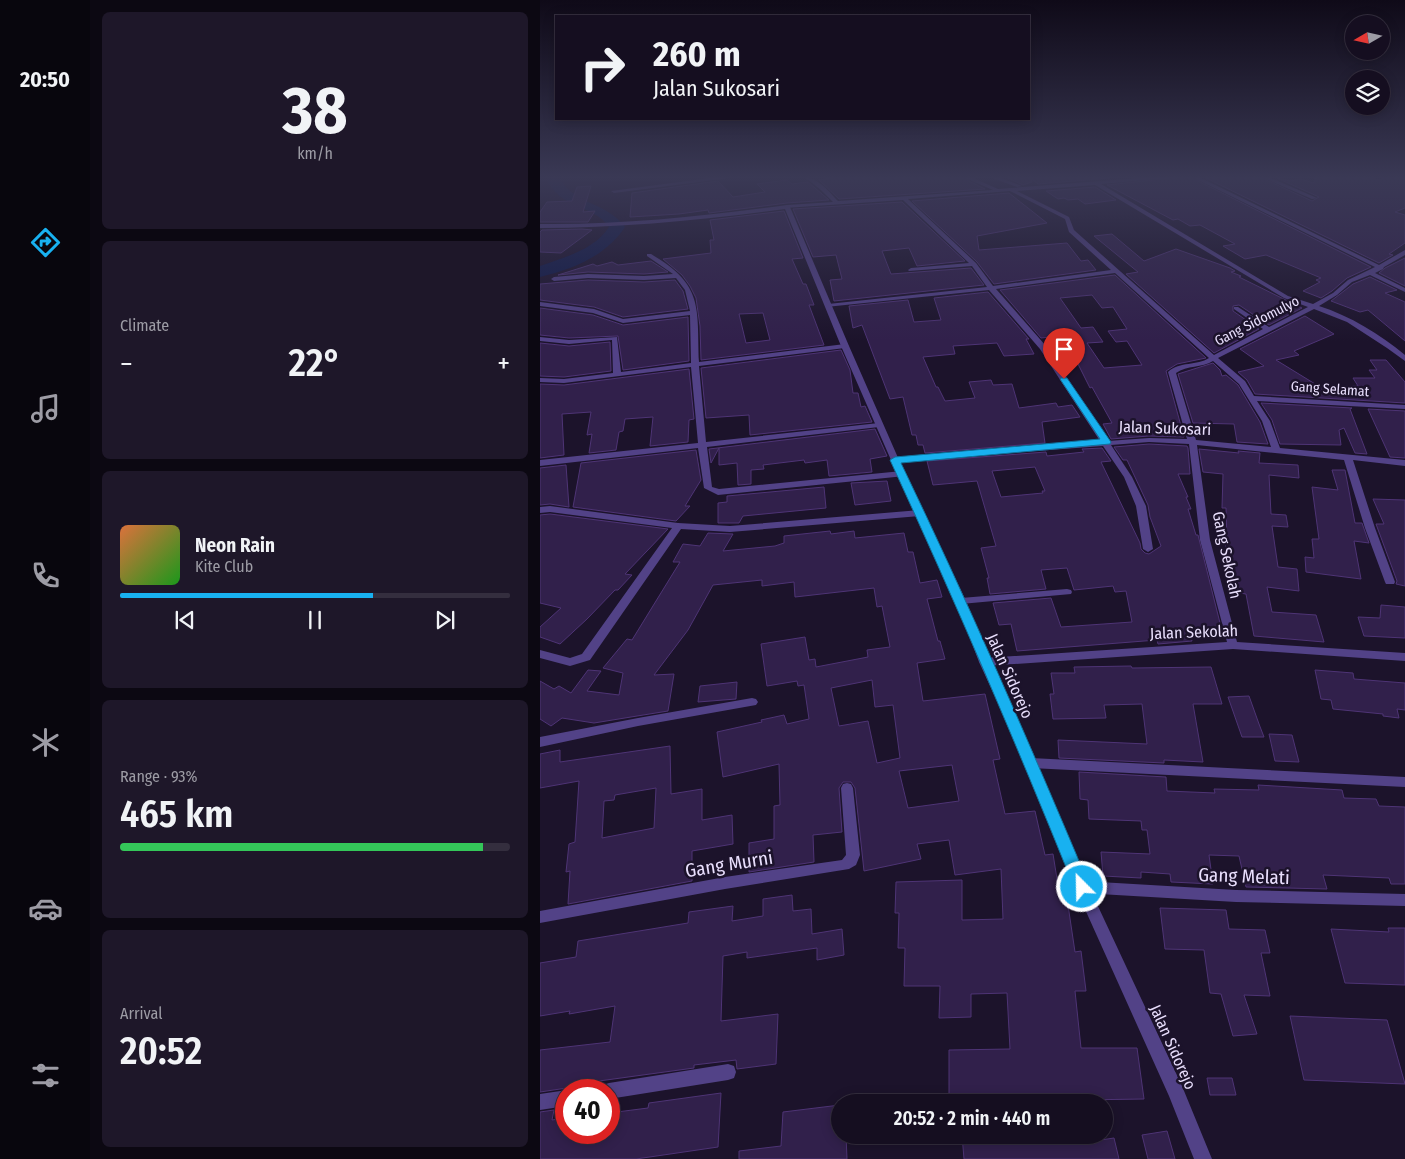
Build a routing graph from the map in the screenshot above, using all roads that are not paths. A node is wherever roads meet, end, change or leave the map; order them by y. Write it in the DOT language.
graph roads {
  1 [pos="797,232"];
  2 [pos="940,232"];
  3 [pos="1072,232"];
  4 [pos="1177,232"];
  5 [pos="1307,232"];
  6 [pos="1405,252"];
  7 [pos="649,255"];
  8 [pos="974,264"];
  9 [pos="1381,268"];
  10 [pos="911,270"];
  11 [pos="1116,271"];
  12 [pos="1370,274"];
  13 [pos="676,276"];
  14 [pos="554,279"];
  15 [pos="992,288"];
  16 [pos="1405,290"];
  17 [pos="540,304"];
  18 [pos="828,306"];
  19 [pos="1312,306"];
  20 [pos="1236,308"];
  21 [pos="693,313"];
  22 [pos="1269,330"];
  23 [pos="540,339"];
  24 [pos="845,346"];
  25 [pos="1213,358"];
  26 [pos="1405,359"];
  27 [pos="695,364"];
  28 [pos="617,375"];
  29 [pos="540,380"];
  30 [pos="1253,398"];
  31 [pos="1405,407"];
  32 [pos="879,425"];
  33 [pos="1106,442"];
  34 [pos="1193,442"];
  35 [pos="702,444"];
  36 [pos="1276,450"];
  37 [pos="1348,458"];
  38 [pos="895,460"];
  39 [pos="540,463"];
  40 [pos="1405,463"];
  41 [pos="902,474"];
  42 [pos="540,510"];
  43 [pos="920,513"];
  44 [pos="678,526"];
  45 [pos="1148,549"];
  46 [pos="1390,582"];
  47 [pos="1067,592"];
  48 [pos="961,601"];
  49 [pos="1233,645"];
  50 [pos="540,654"];
  51 [pos="1405,657"];
  52 [pos="985,662"];
  53 [pos="752,702"];
  54 [pos="540,742"];
  55 [pos="1031,763"];
  56 [pos="1405,782"];
  57 [pos="847,788"];
  58 [pos="1082,887"];
  59 [pos="1405,900"];
  60 [pos="540,917"];
  61 [pos="728,1072"];
  62 [pos="620,1089"];
  63 [pos="555,1100"];
  64 [pos="540,1102"];
  65 [pos="1203,1159"];
  1 -- 18 [label="street, Jalan Sidorejo"];
  2 -- 8 [label="street"];
  3 -- 11 [label="street"];
  4 -- 19 [label="street"];
  5 -- 9 [label="street"];
  6 -- 9 [label="street, Gang Sidomulyo"];
  7 -- 13 [label="street"];
  8 -- 10 [label="street"];
  8 -- 15 [label="street"];
  9 -- 12 [label="street, Gang Sidomulyo"];
  11 -- 15 [label="street"];
  11 -- 25 [label="street"];
  12 -- 16 [label="street"];
  12 -- 19 [label="street, Gang Sidomulyo"];
  13 -- 14 [label="street"];
  13 -- 21 [label="street"];
  15 -- 18 [label="street"];
  15 -- 33 [label="street"];
  17 -- 21 [label="street"];
  18 -- 24 [label="street, Jalan Sidorejo"];
  19 -- 22 [label="street, Gang Sidomulyo"];
  19 -- 26 [label="street"];
  20 -- 22 [label="street"];
  21 -- 27 [label="street"];
  22 -- 25 [label="street, Gang Sidomulyo"];
  23 -- 28 [label="street"];
  24 -- 27 [label="street"];
  24 -- 32 [label="street, Jalan Sidorejo"];
  25 -- 30 [label="street"];
  25 -- 34 [label="street, Gang Sidomulyo"];
  27 -- 28 [label="street"];
  27 -- 35 [label="street"];
  28 -- 29 [label="street"];
  30 -- 31 [label="street, Gang Selamat"];
  30 -- 36 [label="street"];
  32 -- 35 [label="street"];
  32 -- 38 [label="street, Jalan Sidorejo"];
  33 -- 34 [label="street, Jalan Sukosari"];
  33 -- 38 [label="street, Jalan Sukosari"];
  33 -- 45 [label="street"];
  34 -- 36 [label="street, Jalan Sukosari"];
  34 -- 49 [label="street, Gang Sekolah"];
  35 -- 39 [label="street"];
  35 -- 41 [label="street"];
  36 -- 37 [label="street, Jalan Sukosari"];
  37 -- 40 [label="street, Jalan Sukosari"];
  37 -- 46 [label="street"];
  38 -- 41 [label="street, Jalan Sidorejo"];
  41 -- 43 [label="street, Jalan Sidorejo"];
  42 -- 44 [label="street"];
  43 -- 44 [label="street"];
  43 -- 48 [label="street, Jalan Sidorejo"];
  44 -- 50 [label="street"];
  47 -- 48 [label="street"];
  48 -- 52 [label="street, Jalan Sidorejo"];
  49 -- 51 [label="street, Jalan Sekolah"];
  49 -- 52 [label="street, Jalan Sekolah"];
  52 -- 55 [label="street, Jalan Sidorejo"];
  53 -- 54 [label="street"];
  55 -- 56 [label="street"];
  55 -- 58 [label="street, Jalan Sidorejo"];
  57 -- 60 [label="street, Gang Murni"];
  58 -- 59 [label="street, Gang Melati"];
  58 -- 65 [label="street, Jalan Sidorejo"];
  61 -- 62 [label="street"];
  63 -- 64 [label="street"];
}
